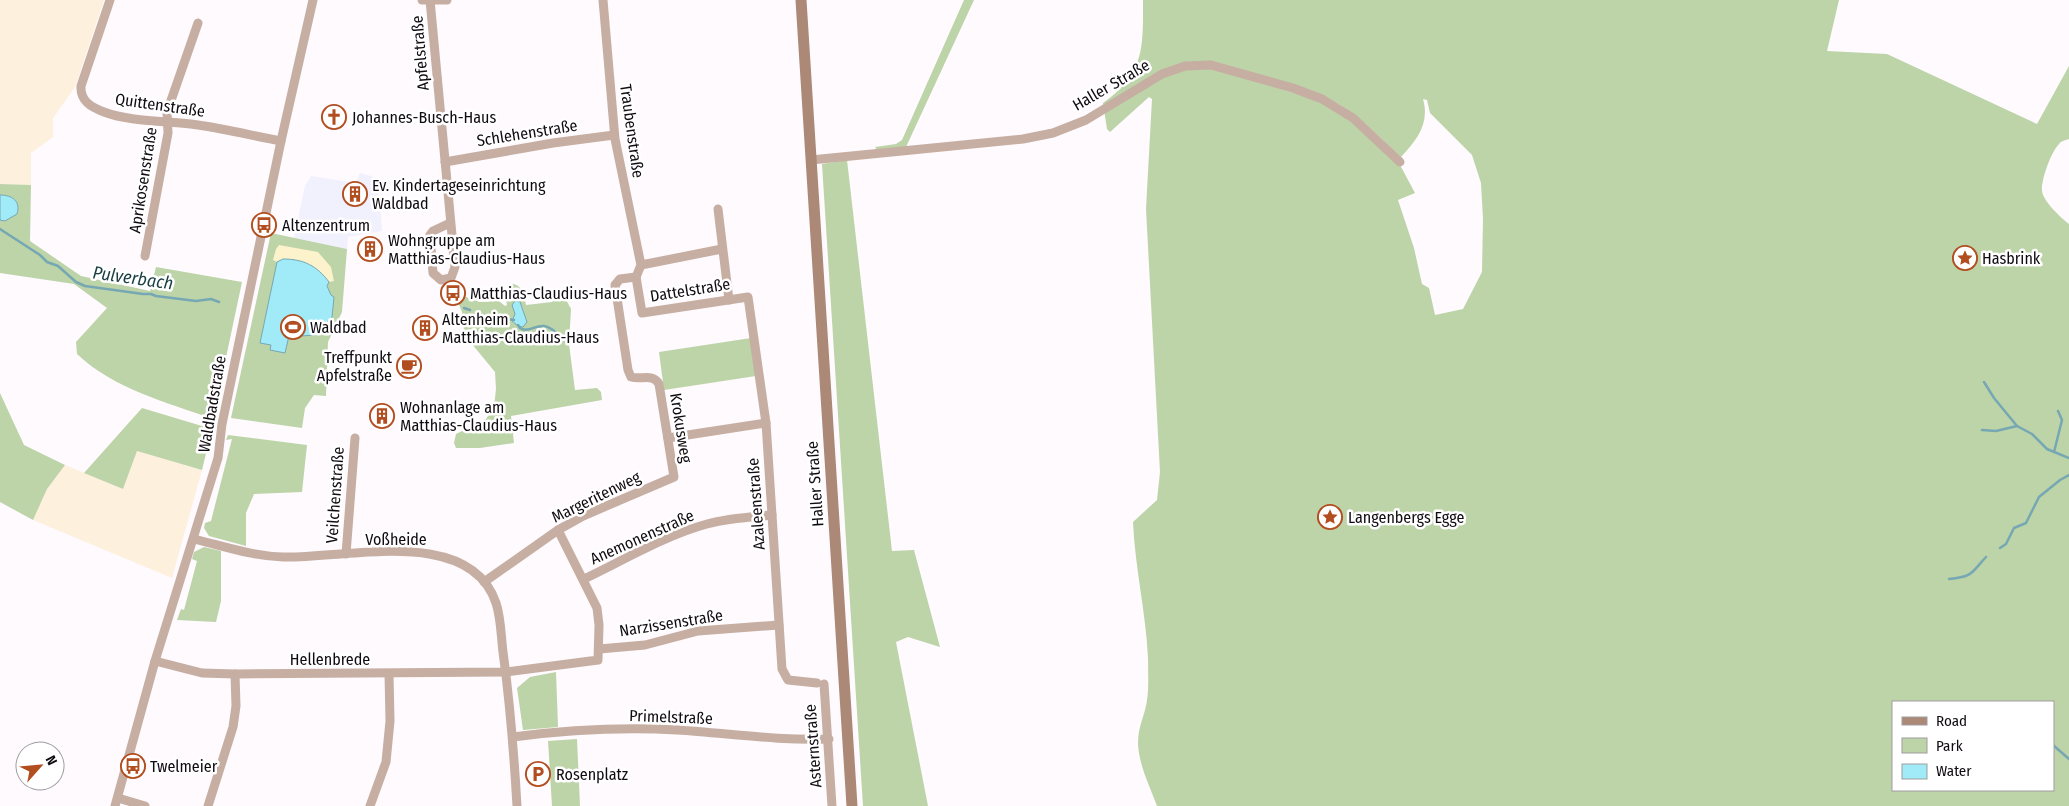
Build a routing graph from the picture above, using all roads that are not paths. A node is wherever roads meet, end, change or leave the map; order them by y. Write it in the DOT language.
graph roads {
  1 [pos="110,0"];
  2 [pos="313,0"];
  3 [pos="428,0"];
  4 [pos="447,0"];
  5 [pos="603,0"];
  6 [pos="801,0"];
  7 [pos="198,23"];
  8 [pos="167,122"];
  9 [pos="614,135"];
  10 [pos="281,141"];
  11 [pos="811,160"];
  12 [pos="444,162"];
  13 [pos="1400,162"];
  14 [pos="718,209"];
  15 [pos="450,222"];
  16 [pos="722,249"];
  17 [pos="145,256"];
  18 [pos="641,266"];
  19 [pos="636,277"];
  20 [pos="748,297"];
  21 [pos="729,300"];
  22 [pos="766,423"];
  23 [pos="355,438"];
  24 [pos="668,438"];
  25 [pos="674,477"];
  26 [pos="772,515"];
  27 [pos="558,530"];
  28 [pos="194,539"];
  29 [pos="346,554"];
  30 [pos="584,580"];
  31 [pos="484,582"];
  32 [pos="779,624"];
  33 [pos="599,649"];
  34 [pos="156,661"];
  35 [pos="506,672"];
  36 [pos="235,674"];
  37 [pos="389,674"];
  38 [pos="821,683"];
  39 [pos="513,737"];
  40 [pos="829,739"];
  41 [pos="117,802"];
  42 [pos="145,806"];
  43 [pos="208,806"];
  44 [pos="370,806"];
  45 [pos="517,806"];
  46 [pos="832,806"];
  47 [pos="852,806"];
  1 -- 8 [label="street, Quittenstraße"];
  2 -- 10 [label="street, Waldbadstraße"];
  3 -- 4 [label="street"];
  3 -- 12 [label="street, Apfelstraße"];
  5 -- 9 [label="street, Traubenstraße"];
  6 -- 11 [label="main road, Haller Straße"];
  7 -- 8 [label="street, Aprikosenstraße"];
  8 -- 10 [label="street, Quittenstraße"];
  8 -- 17 [label="street, Aprikosenstraße"];
  9 -- 12 [label="street, Schlehenstraße"];
  9 -- 18 [label="street, Traubenstraße"];
  10 -- 28 [label="street, Waldbadstraße"];
  11 -- 13 [label="street, Haller Straße"];
  11 -- 47 [label="main road, Haller Straße"];
  12 -- 15 [label="street, Apfelstraße"];
  14 -- 16 [label="street"];
  15 -- 15 [label="street, Apfelstraße"];
  16 -- 18 [label="street"];
  16 -- 21 [label="street"];
  18 -- 19 [label="street"];
  19 -- 21 [label="street, Dattelstraße"];
  19 -- 24 [label="street, Krokusweg"];
  20 -- 21 [label="street, Dattelstraße"];
  20 -- 22 [label="street, Azaleenstraße"];
  22 -- 24 [label="street"];
  22 -- 26 [label="street, Azaleenstraße"];
  23 -- 29 [label="street, Veilchenstraße"];
  24 -- 25 [label="street, Krokusweg"];
  25 -- 27 [label="street, Margeritenweg"];
  26 -- 30 [label="street, Anemonenstraße"];
  26 -- 32 [label="street, Azaleenstraße"];
  27 -- 30 [label="street"];
  27 -- 31 [label="street, Margeritenweg"];
  28 -- 29 [label="street, Voßheide"];
  28 -- 34 [label="street, Waldbadstraße"];
  29 -- 31 [label="street, Voßheide"];
  30 -- 33 [label="street"];
  31 -- 35 [label="street, Voßheide"];
  32 -- 33 [label="street, Narzissenstraße"];
  32 -- 38 [label="street, Azaleenstraße"];
  33 -- 35 [label="street, Hellenbrede"];
  34 -- 36 [label="street, Hellenbrede"];
  34 -- 41 [label="street, Waldbadstraße"];
  35 -- 37 [label="street, Hellenbrede"];
  35 -- 39 [label="street, Voßheide"];
  36 -- 37 [label="street, Hellenbrede"];
  36 -- 43 [label="street"];
  37 -- 44 [label="street"];
  38 -- 40 [label="street, Asternstraße"];
  39 -- 40 [label="street, Primelstraße"];
  39 -- 45 [label="street, Voßheide"];
  40 -- 46 [label="street, Asternstraße"];
  41 -- 42 [label="street"];
}
